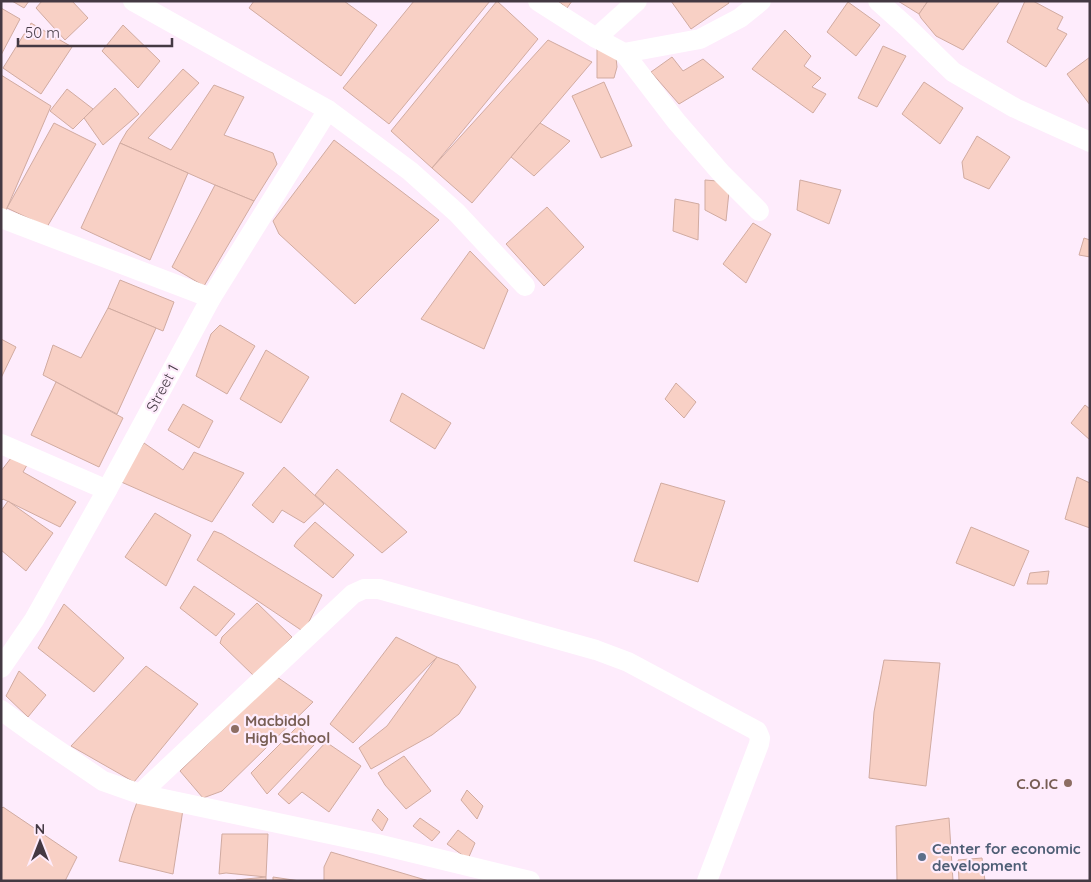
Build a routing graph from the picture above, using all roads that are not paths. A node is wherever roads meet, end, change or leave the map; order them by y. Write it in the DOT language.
graph roads {
  1 [pos="133,1"];
  2 [pos="538,1"];
  3 [pos="637,1"];
  4 [pos="761,1"];
  5 [pos="878,1"];
  6 [pos="596,38"];
  7 [pos="624,53"];
  8 [pos="328,110"];
  9 [pos="1090,142"];
  10 [pos="759,211"];
  11 [pos="1,218"];
  12 [pos="525,286"];
  13 [pos="211,298"];
  14 [pos="1,444"];
  15 [pos="107,490"];
  16 [pos="1,668"];
  17 [pos="1,710"];
  18 [pos="140,794"];
  19 [pos="530,881"];
  20 [pos="707,881"];
  1 -- 8 [label="street"];
  2 -- 6 [label="street"];
  3 -- 6 [label="street"];
  4 -- 7 [label="street"];
  5 -- 9 [label="street"];
  6 -- 7 [label="street"];
  7 -- 10 [label="street"];
  8 -- 12 [label="street"];
  8 -- 13 [label="street, Street 1"];
  11 -- 13 [label="street"];
  13 -- 15 [label="street, Street 1"];
  14 -- 15 [label="street"];
  15 -- 16 [label="street, Street 1"];
  17 -- 18 [label="street"];
  18 -- 19 [label="street"];
  18 -- 20 [label="street"];
}
